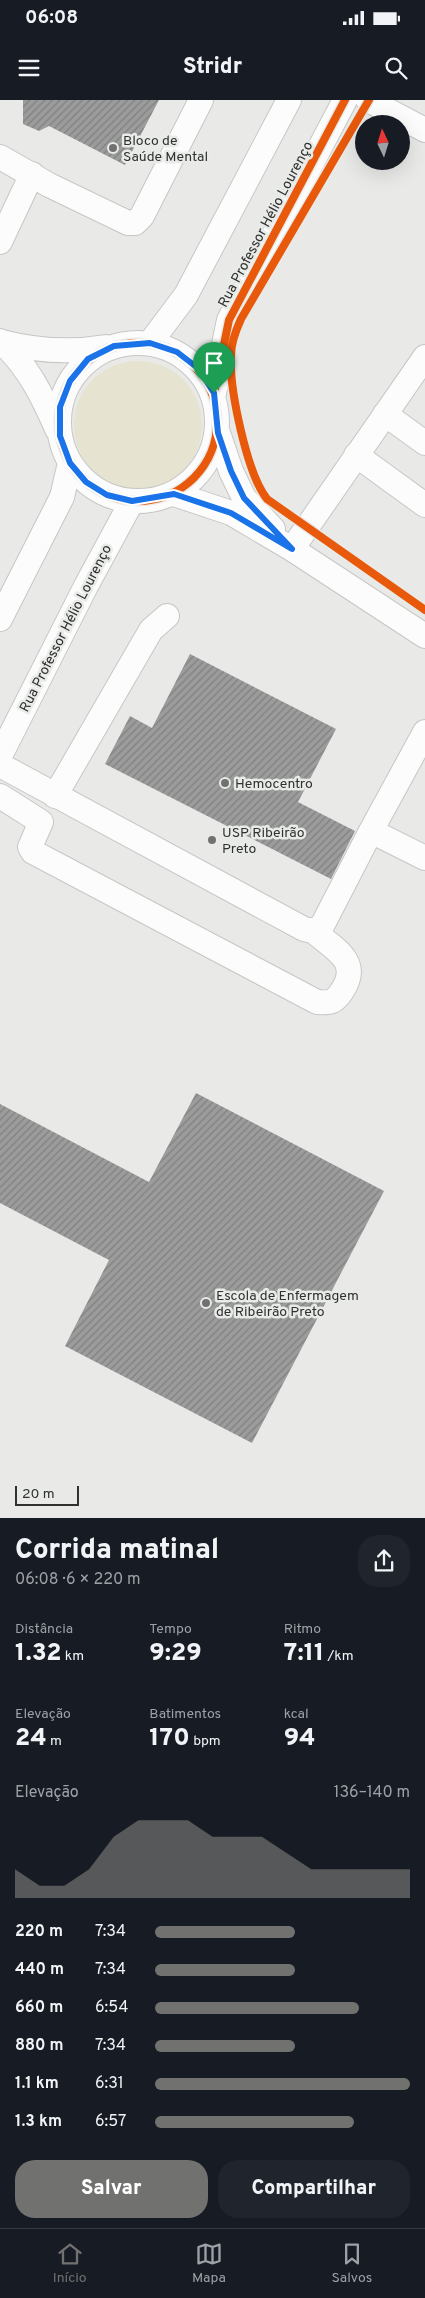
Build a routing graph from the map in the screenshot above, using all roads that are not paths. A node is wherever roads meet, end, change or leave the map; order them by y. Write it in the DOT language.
graph roads {
  1 [pos="200,100"];
  2 [pos="288,100"];
  3 [pos="345,100"];
  4 [pos="368,100"];
  5 [pos="425,130"];
  6 [pos="0,157"];
  7 [pos="32,174"];
  8 [pos="0,242"];
  9 [pos="1,342"];
  10 [pos="150,343"];
  11 [pos="114,346"];
  12 [pos="425,357"];
  13 [pos="214,393"];
  14 [pos="385,414"];
  15 [pos="218,433"];
  16 [pos="60,436"];
  17 [pos="425,443"];
  18 [pos="356,454"];
  19 [pos="70,463"];
  20 [pos="174,494"];
  21 [pos="132,501"];
  22 [pos="425,505"];
  23 [pos="292,549"];
  24 [pos="166,616"];
  25 [pos="0,619"];
  26 [pos="425,636"];
  27 [pos="425,732"];
  28 [pos="0,756"];
  29 [pos="0,766"];
  30 [pos="0,796"];
  31 [pos="55,796"];
  32 [pos="371,831"];
  33 [pos="425,858"];
  34 [pos="313,930"];
  1 -- 7 [label="street"];
  2 -- 10 [label="street"];
  3 -- 13 [label="street, Rua Professor Hélio Lourenço"];
  4 -- 5 [label="street"];
  6 -- 7 [label="street"];
  7 -- 8 [label="street"];
  9 -- 11 [label="street"];
  9 -- 16 [label="street"];
  10 -- 11 [label="street"];
  10 -- 13 [label="street"];
  11 -- 16 [label="street"];
  12 -- 14 [label="street"];
  13 -- 15 [label="street"];
  14 -- 17 [label="street"];
  14 -- 18 [label="street"];
  15 -- 20 [label="street"];
  15 -- 23 [label="street"];
  16 -- 19 [label="street"];
  18 -- 22 [label="street"];
  18 -- 23 [label="street"];
  19 -- 21 [label="street"];
  19 -- 25 [label="street"];
  20 -- 21 [label="street"];
  20 -- 23 [label="street"];
  21 -- 28 [label="street, Rua Professor Hélio Lourenço"];
  23 -- 26 [label="street"];
  24 -- 31 [label="street"];
  27 -- 32 [label="street"];
  29 -- 31 [label="street"];
  30 -- 34 [label="street"];
  31 -- 34 [label="street"];
  32 -- 33 [label="street"];
  32 -- 34 [label="street"];
}
